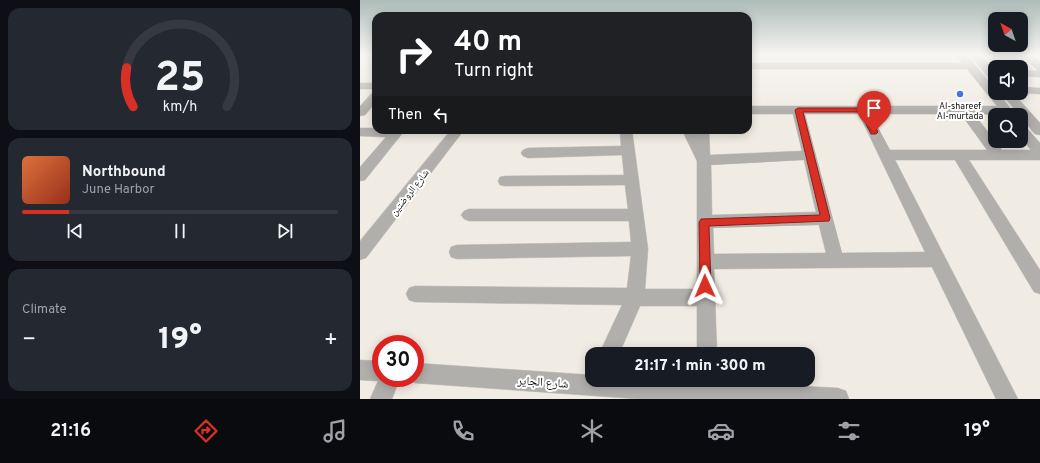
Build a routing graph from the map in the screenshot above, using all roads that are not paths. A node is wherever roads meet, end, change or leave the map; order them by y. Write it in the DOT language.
graph roads {
  1 [pos="976,74"];
  2 [pos="360,86"];
  3 [pos="372,86"];
  4 [pos="1028,91"];
  5 [pos="1040,92"];
  6 [pos="372,99"];
  7 [pos="1013,100"];
  8 [pos="1005,108"];
  9 [pos="1020,108"];
  10 [pos="964,109"];
  11 [pos="752,110"];
  12 [pos="798,110"];
  13 [pos="863,110"];
  14 [pos="1028,110"];
  15 [pos="988,111"];
  16 [pos="1040,111"];
  17 [pos="360,112"];
  18 [pos="372,112"];
  19 [pos="1028,117"];
  20 [pos="1040,131"];
  21 [pos="360,132"];
  22 [pos="372,132"];
  23 [pos="395,134"];
  24 [pos="455,134"];
  25 [pos="626,134"];
  26 [pos="690,134"];
  27 [pos="703,134"];
  28 [pos="1028,137"];
  29 [pos="628,150"];
  30 [pos="1040,152"];
  31 [pos="528,153"];
  32 [pos="885,155"];
  33 [pos="959,155"];
  34 [pos="998,155"];
  35 [pos="1040,155"];
  36 [pos="810,156"];
  37 [pos="703,160"];
  38 [pos="363,170"];
  39 [pos="631,180"];
  40 [pos="505,181"];
  41 [pos="469,215"];
  42 [pos="636,215"];
  43 [pos="825,218"];
  44 [pos="704,222"];
  45 [pos="640,249"];
  46 [pos="457,252"];
  47 [pos="360,253"];
  48 [pos="936,259"];
  49 [pos="836,260"];
  50 [pos="705,262"];
  51 [pos="1040,286"];
  52 [pos="415,294"];
  53 [pos="635,297"];
  54 [pos="706,298"];
  55 [pos="612,347"];
  56 [pos="707,347"];
  57 [pos="360,370"];
  58 [pos="372,371"];
  59 [pos="424,374"];
  60 [pos="585,382"];
  61 [pos="386,387"];
  62 [pos="726,387"];
  63 [pos="381,399"];
  64 [pos="838,399"];
  65 [pos="1008,399"];
  1 -- 8 [label="street"];
  2 -- 3 [label="street"];
  4 -- 5 [label="street"];
  6 -- 17 [label="street"];
  7 -- 9 [label="street"];
  10 -- 13 [label="street"];
  10 -- 15 [label="street"];
  10 -- 34 [label="street"];
  11 -- 12 [label="street"];
  12 -- 13 [label="street"];
  12 -- 36 [label="street"];
  13 -- 32 [label="street"];
  14 -- 16 [label="street"];
  17 -- 18 [label="street"];
  19 -- 20 [label="street"];
  21 -- 22 [label="street"];
  23 -- 38 [label="street"];
  24 -- 47 [label="street, شارع الروضتين"];
  25 -- 29 [label="street"];
  26 -- 37 [label="street"];
  27 -- 37 [label="street"];
  28 -- 30 [label="street"];
  29 -- 31 [label="street"];
  29 -- 39 [label="street"];
  32 -- 33 [label="street"];
  32 -- 48 [label="street"];
  33 -- 34 [label="street"];
  33 -- 51 [label="street"];
  34 -- 35 [label="street"];
  36 -- 37 [label="street"];
  36 -- 43 [label="street"];
  37 -- 44 [label="street"];
  39 -- 40 [label="street"];
  39 -- 42 [label="street"];
  41 -- 42 [label="street"];
  42 -- 45 [label="street"];
  43 -- 44 [label="street"];
  43 -- 49 [label="street"];
  44 -- 50 [label="street"];
  45 -- 46 [label="street"];
  45 -- 53 [label="street"];
  48 -- 49 [label="street"];
  48 -- 65 [label="street"];
  49 -- 50 [label="street"];
  50 -- 54 [label="street"];
  52 -- 53 [label="street"];
  53 -- 54 [label="street"];
  53 -- 55 [label="street"];
  54 -- 56 [label="street"];
  57 -- 58 [label="street"];
  59 -- 60 [label="street, شارع الجاير"];
  61 -- 63 [label="street"];
  62 -- 64 [label="street, شارع الجاير"];
}
